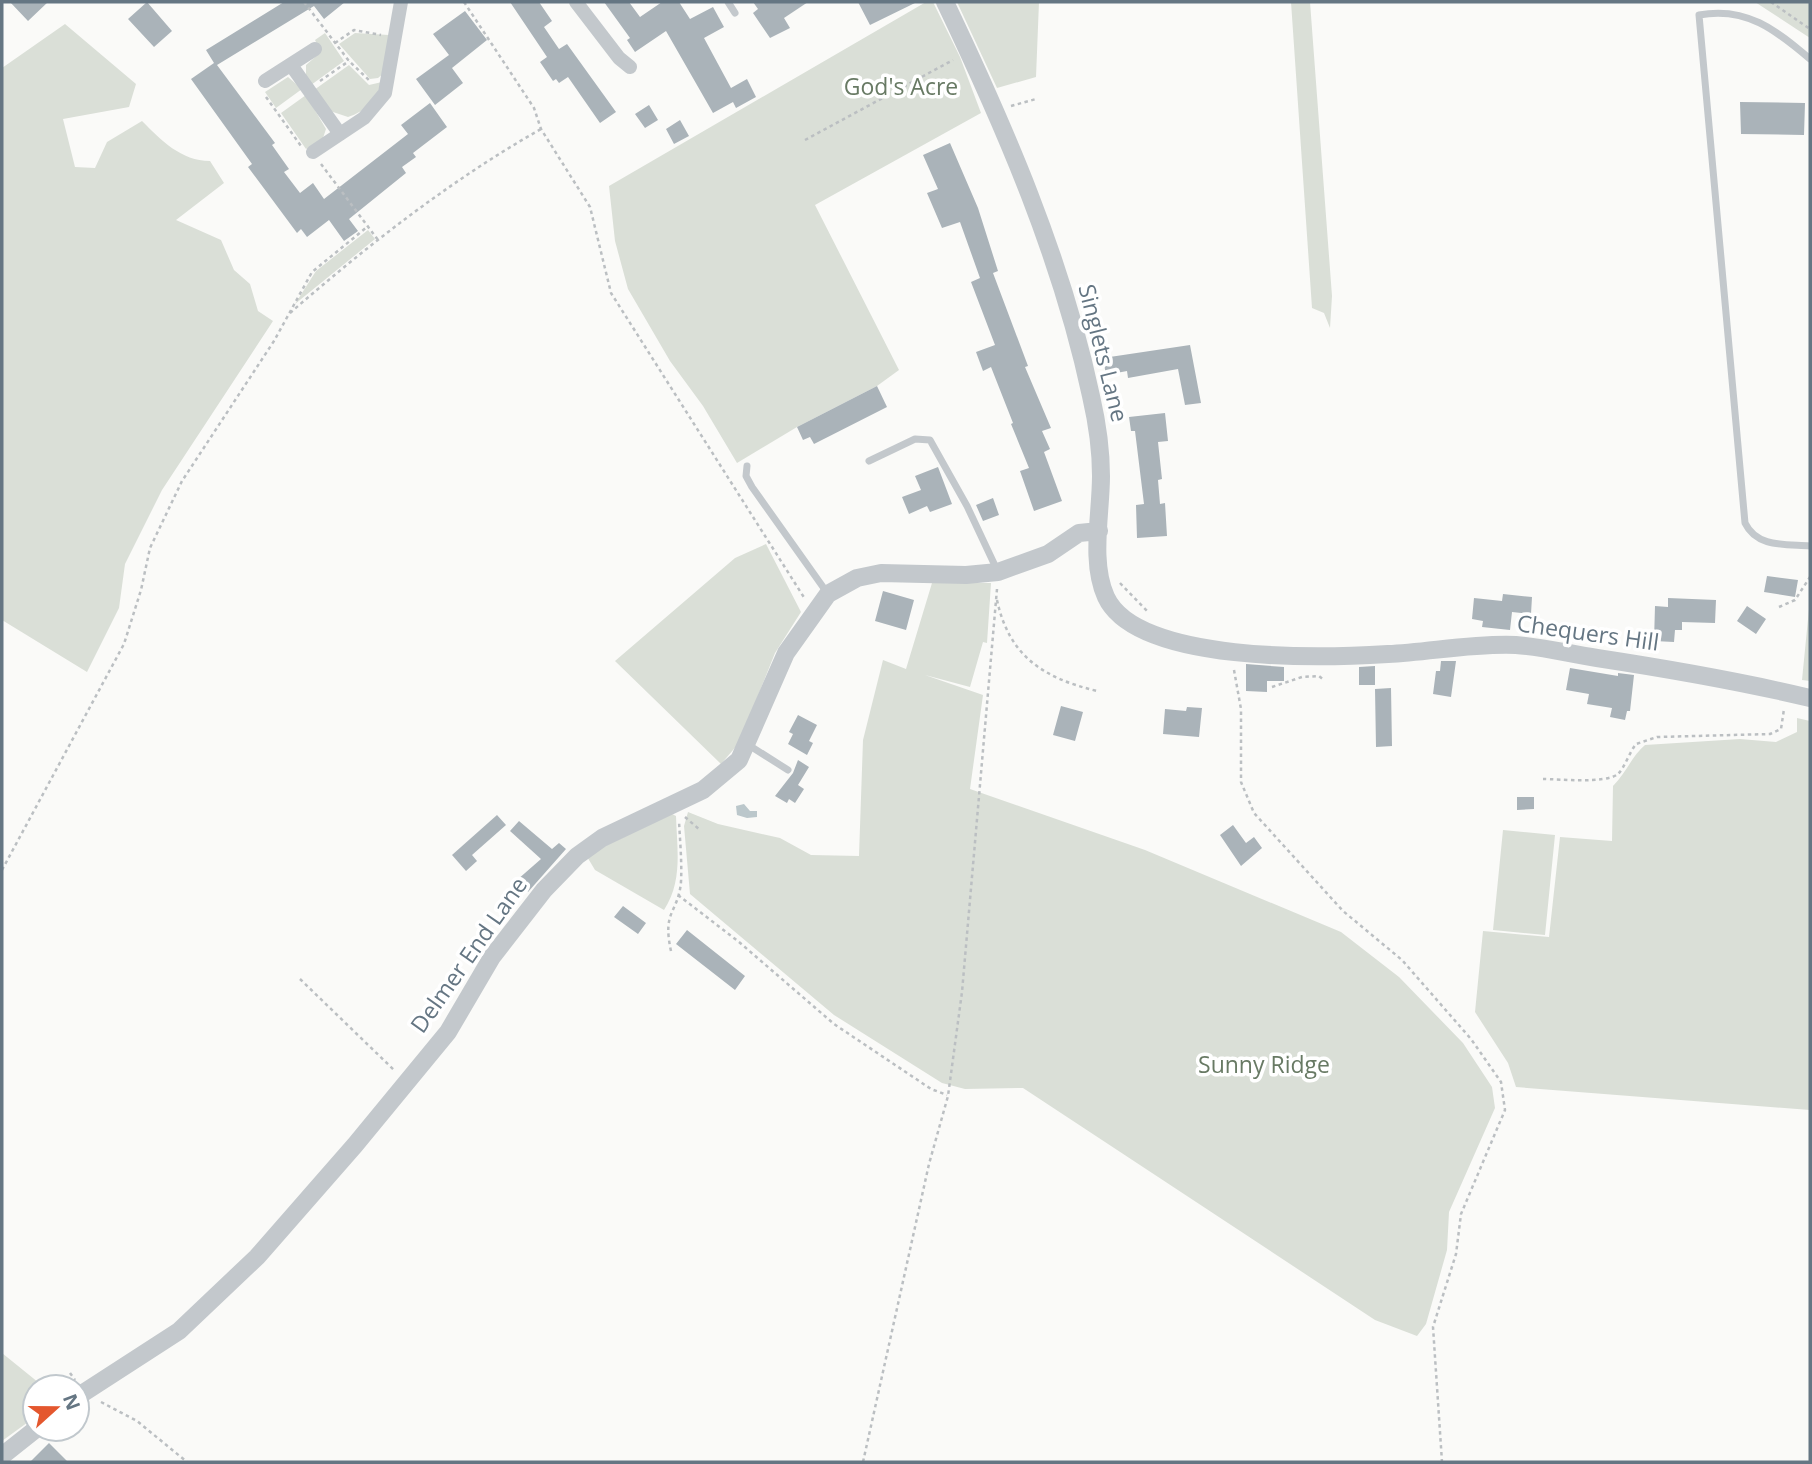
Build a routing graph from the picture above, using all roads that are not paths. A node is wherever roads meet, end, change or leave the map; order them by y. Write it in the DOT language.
graph roads {
  1 [pos="401,2"];
  2 [pos="576,2"];
  3 [pos="728,2"];
  4 [pos="945,2"];
  5 [pos="735,13"];
  6 [pos="315,49"];
  7 [pos="1810,60"];
  8 [pos="291,65"];
  9 [pos="630,67"];
  10 [pos="264,87"];
  11 [pos="340,134"];
  12 [pos="311,156"];
  13 [pos="869,461"];
  14 [pos="747,466"];
  15 [pos="1099,531"];
  16 [pos="1810,546"];
  17 [pos="998,572"];
  18 [pos="828,594"];
  19 [pos="1230,652"];
  20 [pos="1810,698"];
  21 [pos="747,743"];
  22 [pos="788,770"];
  23 [pos="91,1387"];
  24 [pos="21,1441"];
  25 [pos="2,1457"];
  1 -- 11 [label="street"];
  2 -- 9 [label="street"];
  3 -- 5 [label="lane"];
  4 -- 15 [label="street, Singlets Lane"];
  6 -- 8 [label="street"];
  7 -- 16 [label="lane"];
  8 -- 10 [label="street"];
  8 -- 11 [label="street"];
  11 -- 12 [label="street"];
  13 -- 17 [label="lane"];
  14 -- 18 [label="lane"];
  15 -- 17 [label="street, Delmer End Lane"];
  15 -- 19 [label="street, Singlets Lane"];
  17 -- 18 [label="street, Delmer End Lane"];
  18 -- 21 [label="street, Delmer End Lane"];
  19 -- 20 [label="street, Chequers Hill"];
  21 -- 22 [label="lane"];
  21 -- 23 [label="street, Delmer End Lane"];
  24 -- 25 [label="street"];
}
